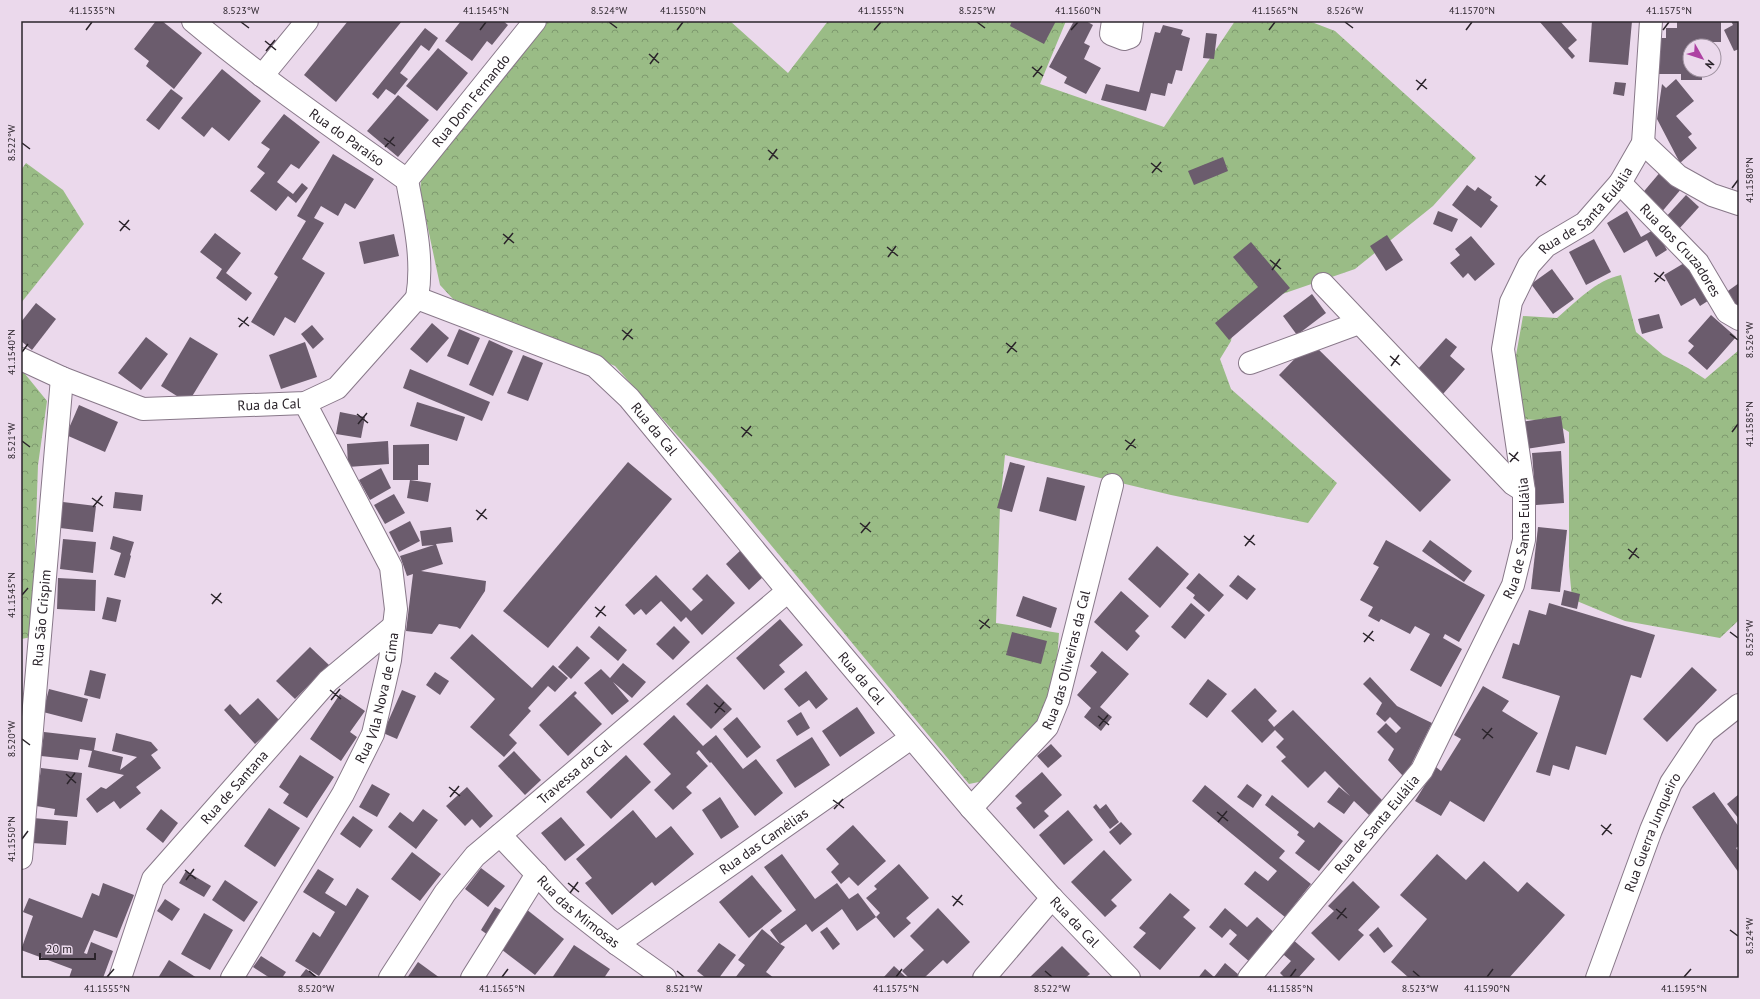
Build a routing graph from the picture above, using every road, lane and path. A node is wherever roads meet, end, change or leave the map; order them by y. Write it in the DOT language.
graph roads {
  1 [pos="193,21"];
  2 [pos="307,21"];
  3 [pos="535,21"];
  4 [pos="1113,21"];
  5 [pos="1132,21"];
  6 [pos="1651,21"];
  7 [pos="262,76"];
  8 [pos="1642,143"];
  9 [pos="407,180"];
  10 [pos="1620,183"];
  11 [pos="1739,204"];
  12 [pos="1323,284"];
  13 [pos="417,298"];
  14 [pos="1739,319"];
  15 [pos="1359,323"];
  16 [pos="21,359"];
  17 [pos="1250,363"];
  18 [pos="62,378"];
  19 [pos="305,403"];
  20 [pos="1112,485"];
  21 [pos="1524,491"];
  22 [pos="788,591"];
  23 [pos="394,626"];
  24 [pos="1739,705"];
  25 [pos="911,738"];
  26 [pos="970,808"];
  27 [pos="500,835"];
  28 [pos="21,858"];
  29 [pos="537,874"];
  30 [pos="1052,898"];
  31 [pos="617,944"];
  32 [pos="120,978"];
  33 [pos="232,978"];
  34 [pos="390,978"];
  35 [pos="472,978"];
  36 [pos="666,978"];
  37 [pos="984,978"];
  38 [pos="1129,978"];
  39 [pos="1249,978"];
  40 [pos="1597,978"];
  1 -- 7 [label="street, Rua do Paraíso"];
  2 -- 7 [label="street"];
  3 -- 9 [label="street, Rua Dom Fernando"];
  4 -- 5 [label="street"];
  6 -- 8 [label="street, Rua de Santa Eulália"];
  7 -- 9 [label="street, Rua do Paraíso"];
  8 -- 10 [label="street, Rua de Santa Eulália"];
  8 -- 11 [label="street"];
  9 -- 13 [label="street"];
  10 -- 14 [label="street, Rua dos Cruzadores"];
  10 -- 21 [label="street, Rua de Santa Eulália"];
  12 -- 15 [label="street"];
  13 -- 19 [label="street, Rua da Cal"];
  13 -- 22 [label="street, Rua da Cal"];
  15 -- 17 [label="street"];
  15 -- 21 [label="street"];
  16 -- 18 [label="street, Rua da Cal"];
  18 -- 19 [label="street, Rua da Cal"];
  18 -- 28 [label="street, Rua São Crispim"];
  19 -- 23 [label="street, Rua Vila Nova de Cima"];
  20 -- 26 [label="street, Rua das Oliveiras da Cal"];
  21 -- 39 [label="street, Rua de Santa Eulália"];
  22 -- 25 [label="street, Rua da Cal"];
  22 -- 27 [label="street, Travessa da Cal"];
  23 -- 32 [label="street, Rua de Santana"];
  23 -- 33 [label="street, Rua Vila Nova de Cima"];
  24 -- 40 [label="street, Rua Guerra Junqueiro"];
  25 -- 26 [label="street, Rua da Cal"];
  25 -- 31 [label="street, Rua das Camélias"];
  26 -- 30 [label="street, Rua da Cal"];
  27 -- 29 [label="street, Rua das Mimosas"];
  27 -- 34 [label="street, Travessa da Cal"];
  29 -- 31 [label="street, Rua das Mimosas"];
  29 -- 35 [label="street"];
  30 -- 37 [label="street"];
  30 -- 38 [label="street, Rua da Cal"];
  31 -- 36 [label="street, Rua das Mimosas"];
}
